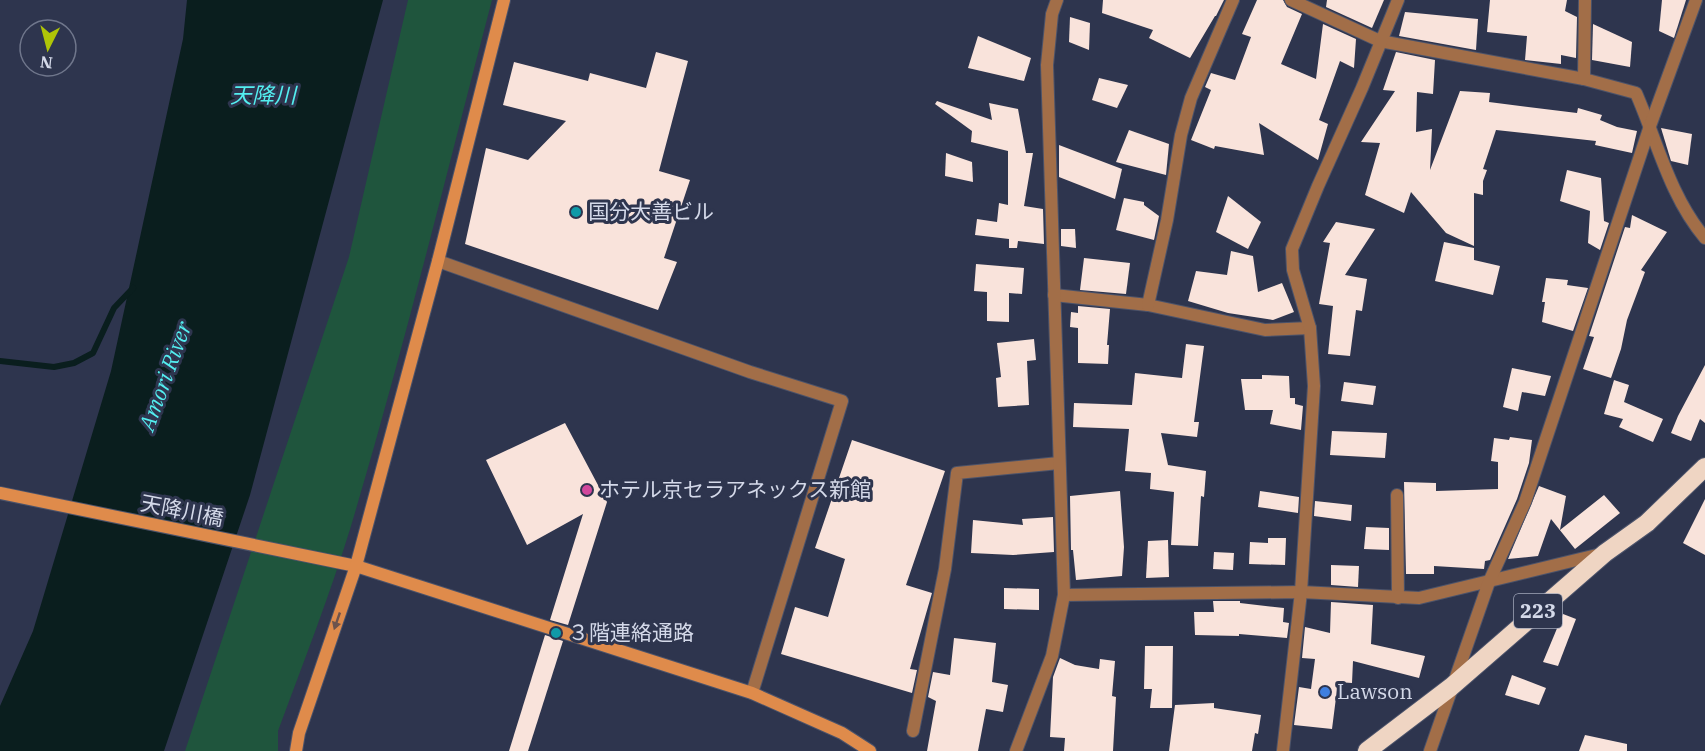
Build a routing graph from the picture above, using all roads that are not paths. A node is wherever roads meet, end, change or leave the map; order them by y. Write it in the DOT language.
graph roads {
  1 [pos="504,0"];
  2 [pos="1057,0"];
  3 [pos="1233,0"];
  4 [pos="1291,0"];
  5 [pos="1398,0"];
  6 [pos="1585,0"];
  7 [pos="1696,0"];
  8 [pos="1380,41"];
  9 [pos="1584,79"];
  10 [pos="1650,126"];
  11 [pos="1705,238"];
  12 [pos="438,261"];
  13 [pos="1054,296"];
  14 [pos="1148,305"];
  15 [pos="1310,328"];
  16 [pos="1059,463"];
  17 [pos="1705,467"];
  18 [pos="0,494"];
  19 [pos="1397,495"];
  20 [pos="1605,553"];
  21 [pos="356,566"];
  22 [pos="1489,582"];
  23 [pos="1301,592"];
  24 [pos="1064,595"];
  25 [pos="1398,598"];
  26 [pos="1451,687"];
  27 [pos="752,693"];
  28 [pos="913,731"];
  29 [pos="296,751"];
  30 [pos="870,751"];
  31 [pos="1016,751"];
  32 [pos="1283,751"];
  33 [pos="1367,751"];
  34 [pos="1430,751"];
  1 -- 12 [label="street"];
  2 -- 13 [label="street"];
  3 -- 14 [label="street"];
  4 -- 8 [label="street"];
  5 -- 8 [label="street"];
  6 -- 9 [label="street"];
  7 -- 10 [label="street"];
  8 -- 9 [label="street"];
  8 -- 15 [label="street"];
  9 -- 10 [label="street"];
  10 -- 11 [label="street"];
  10 -- 22 [label="street"];
  12 -- 21 [label="street"];
  12 -- 27 [label="street"];
  13 -- 14 [label="street"];
  13 -- 16 [label="street"];
  14 -- 15 [label="street"];
  15 -- 23 [label="street"];
  16 -- 24 [label="street"];
  16 -- 28 [label="street"];
  17 -- 20 [label="highway, 223"];
  18 -- 21 [label="street, 天降川橋"];
  19 -- 25 [label="street"];
  20 -- 22 [label="street"];
  20 -- 26 [label="highway, 223"];
  21 -- 27 [label="street, 天降川橋"];
  21 -- 29 [label="street, one-way"];
  22 -- 25 [label="street"];
  22 -- 26 [label="street"];
  23 -- 24 [label="street"];
  23 -- 25 [label="street"];
  23 -- 32 [label="street"];
  24 -- 31 [label="street"];
  26 -- 33 [label="highway, 223"];
  26 -- 34 [label="street"];
  27 -- 30 [label="street, 天降川橋"];
}
